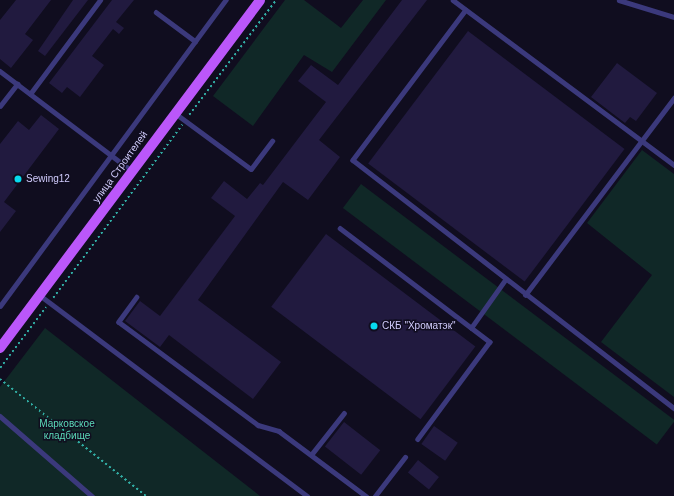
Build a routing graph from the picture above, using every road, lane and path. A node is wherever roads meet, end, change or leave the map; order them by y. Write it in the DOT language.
graph roads {
  1 [pos="100,0"];
  2 [pos="226,0"];
  3 [pos="260,0"];
  4 [pos="276,0"];
  5 [pos="453,0"];
  6 [pos="619,0"];
  7 [pos="466,10"];
  8 [pos="156,12"];
  9 [pos="674,17"];
  10 [pos="196,41"];
  11 [pos="0,71"];
  12 [pos="17,84"];
  13 [pos="30,94"];
  14 [pos="674,98"];
  15 [pos="0,106"];
  16 [pos="175,113"];
  17 [pos="186,120"];
  18 [pos="272,140"];
  19 [pos="642,141"];
  20 [pos="111,155"];
  21 [pos="674,164"];
  22 [pos="132,171"];
  23 [pos="340,228"];
  24 [pos="506,280"];
  25 [pos="525,294"];
  26 [pos="40,296"];
  27 [pos="137,297"];
  28 [pos="50,302"];
  29 [pos="0,306"];
  30 [pos="471,328"];
  31 [pos="0,348"];
  32 [pos="0,368"];
  33 [pos="0,379"];
  34 [pos="674,408"];
  35 [pos="344,413"];
  36 [pos="0,416"];
  37 [pos="418,440"];
  38 [pos="311,455"];
  39 [pos="405,457"];
  40 [pos="92,496"];
  41 [pos="146,496"];
  42 [pos="307,496"];
  43 [pos="366,496"];
  44 [pos="375,496"];
  1 -- 13 [label="lane"];
  2 -- 10 [label="lane"];
  3 -- 16 [label="main road, улица Строителей"];
  4 -- 17 [label="path"];
  5 -- 7 [label="lane"];
  6 -- 9 [label="lane"];
  7 -- 19 [label="lane"];
  7 -- 24 [label="lane"];
  8 -- 10 [label="lane"];
  10 -- 20 [label="lane"];
  11 -- 12 [label="lane"];
  12 -- 13 [label="lane"];
  12 -- 15 [label="lane"];
  13 -- 20 [label="lane"];
  14 -- 19 [label="lane"];
  16 -- 17 [label="lane"];
  16 -- 22 [label="main road, улица Строителей"];
  17 -- 18 [label="lane"];
  17 -- 28 [label="path"];
  19 -- 21 [label="lane"];
  19 -- 25 [label="lane"];
  20 -- 22 [label="lane"];
  20 -- 29 [label="lane"];
  22 -- 26 [label="main road, улица Строителей"];
  23 -- 30 [label="lane"];
  24 -- 25 [label="lane"];
  24 -- 30 [label="lane"];
  25 -- 34 [label="lane"];
  26 -- 28 [label="lane"];
  26 -- 31 [label="main road, улица Строителей"];
  27 -- 38 [label="lane"];
  28 -- 32 [label="path"];
  28 -- 42 [label="lane"];
  30 -- 37 [label="lane"];
  33 -- 41 [label="path"];
  35 -- 38 [label="lane"];
  36 -- 40 [label="lane"];
  38 -- 43 [label="lane"];
  39 -- 44 [label="lane"];
}
